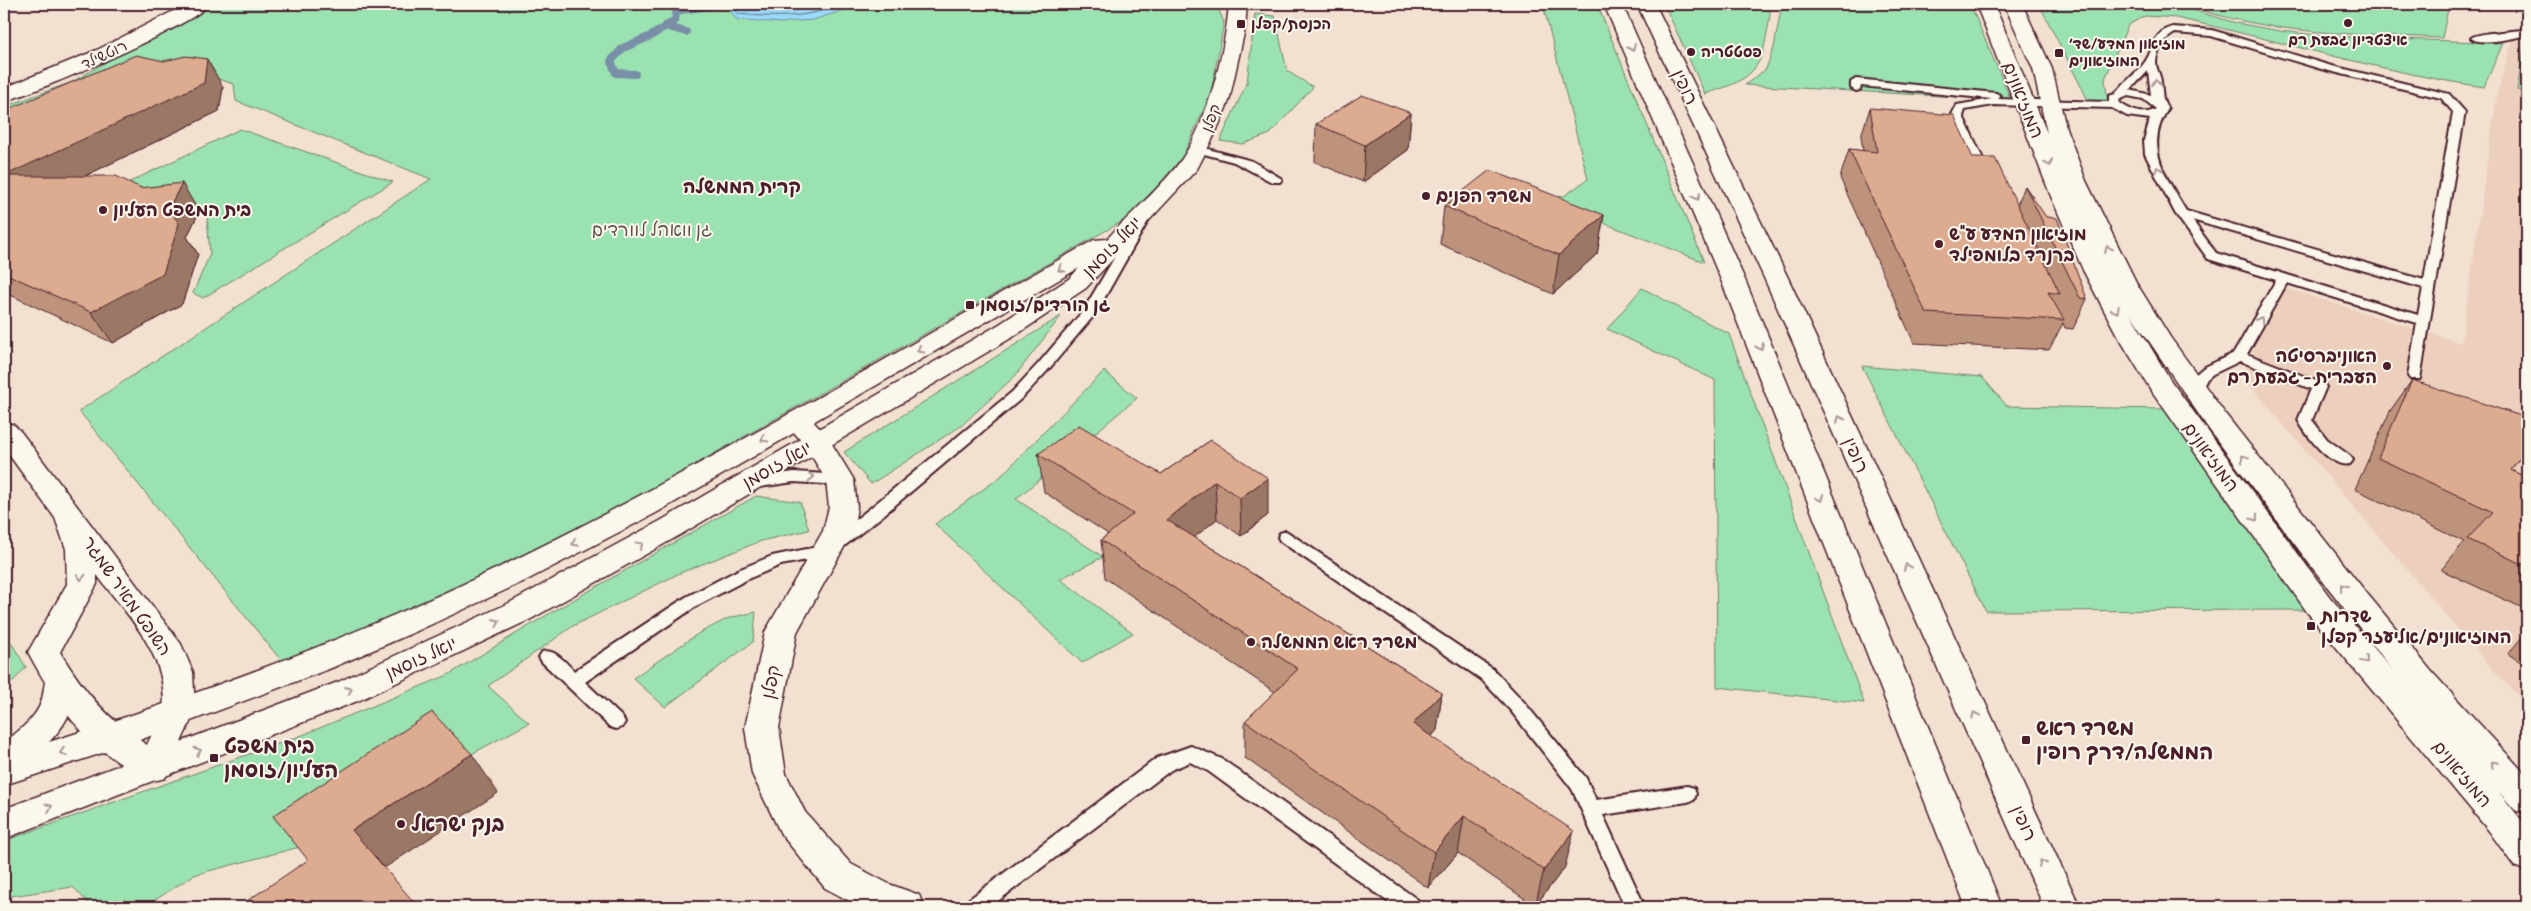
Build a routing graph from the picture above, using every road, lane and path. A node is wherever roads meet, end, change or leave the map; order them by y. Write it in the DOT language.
graph roads {
  1 [pos="200,4"];
  2 [pos="1238,4"];
  3 [pos="1613,4"];
  4 [pos="1646,4"];
  5 [pos="1985,4"];
  6 [pos="2014,4"];
  7 [pos="2527,32"];
  8 [pos="2476,38"];
  9 [pos="2151,62"];
  10 [pos="1856,88"];
  11 [pos="4,95"];
  12 [pos="2118,99"];
  13 [pos="2024,102"];
  14 [pos="2157,102"];
  15 [pos="2051,104"];
  16 [pos="2156,114"];
  17 [pos="1197,149"];
  18 [pos="1276,179"];
  19 [pos="1992,191"];
  20 [pos="1148,210"];
  21 [pos="2181,213"];
  22 [pos="2284,278"];
  23 [pos="2430,286"];
  24 [pos="2424,321"];
  25 [pos="2239,356"];
  26 [pos="2415,376"];
  27 [pos="2194,391"];
  28 [pos="797,420"];
  29 [pos="4,431"];
  30 [pos="817,442"];
  31 [pos="2345,460"];
  32 [pos="840,480"];
  33 [pos="746,484"];
  34 [pos="68,514"];
  35 [pos="1286,537"];
  36 [pos="827,551"];
  37 [pos="548,657"];
  38 [pos="60,680"];
  39 [pos="573,681"];
  40 [pos="179,712"];
  41 [pos="616,722"];
  42 [pos="109,737"];
  43 [pos="4,766"];
  44 [pos="153,768"];
  45 [pos="4,771"];
  46 [pos="1687,794"];
  47 [pos="2527,799"];
  48 [pos="1591,810"];
  49 [pos="4,824"];
  50 [pos="2527,855"];
  51 [pos="906,907"];
  52 [pos="975,907"];
  53 [pos="1411,907"];
  54 [pos="1635,907"];
  55 [pos="1984,907"];
  56 [pos="2062,907"];
  1 -- 11 [label="street, רוטשילד"];
  2 -- 17 [label="street, קפלן"];
  3 -- 55 [label="street, רופין, one-way"];
  56 -- 4 [label="street, רופין, one-way"];
  5 -- 13 [label="street, המוזיאונים"];
  6 -- 15 [label="street, המוזיאונים"];
  7 -- 8 [label="lane"];
  9 -- 12 [label="lane"];
  14 -- 9 [label="lane, one-way"];
  9 -- 23 [label="lane"];
  10 -- 13 [label="lane"];
  12 -- 14 [label="lane"];
  12 -- 15 [label="lane"];
  12 -- 16 [label="lane"];
  13 -- 15 [label="lane"];
  13 -- 19 [label="lane"];
  13 -- 50 [label="street, המוזיאונים, one-way"];
  14 -- 16 [label="lane"];
  27 -- 15 [label="street, המוזיאונים, one-way"];
  21 -- 16 [label="lane, one-way"];
  17 -- 18 [label="lane"];
  17 -- 20 [label="street, קפלן"];
  20 -- 28 [label="street, יואל זוסמן, one-way"];
  20 -- 30 [label="street, יואל זוסמן"];
  20 -- 36 [label="lane"];
  21 -- 22 [label="lane"];
  21 -- 23 [label="lane"];
  22 -- 24 [label="lane"];
  25 -- 22 [label="lane, one-way"];
  23 -- 24 [label="lane"];
  24 -- 26 [label="lane"];
  25 -- 27 [label="lane"];
  25 -- 31 [label="lane"];
  47 -- 27 [label="street, המוזיאונים, one-way"];
  28 -- 30 [label="street, קפלן"];
  28 -- 40 [label="street, יואל זוסמן, one-way"];
  29 -- 34 [label="street, השופט מאיר שמגר"];
  30 -- 32 [label="street, קפלן"];
  30 -- 33 [label="street, יואל זוסמן"];
  33 -- 32 [label="lane, one-way"];
  32 -- 36 [label="street, קפלן"];
  44 -- 33 [label="street, יואל זוסמן, one-way"];
  34 -- 38 [label="street, השופט מאיר שמגר, one-way"];
  34 -- 40 [label="street, השופט מאיר שמגר"];
  35 -- 48 [label="lane"];
  36 -- 39 [label="lane"];
  36 -- 51 [label="street, קפלן"];
  37 -- 39 [label="lane"];
  38 -- 42 [label="street, השופט מאיר שמגר"];
  38 -- 43 [label="street"];
  39 -- 41 [label="lane"];
  40 -- 42 [label="street, יואל זוסמן"];
  40 -- 44 [label="street"];
  42 -- 44 [label="street, השופט מאיר שמגר"];
  42 -- 45 [label="street, יואל זוסמן, one-way"];
  49 -- 44 [label="street, יואל זוסמן, one-way"];
  46 -- 48 [label="lane"];
  48 -- 54 [label="lane"];
  52 -- 53 [label="lane"];
}
